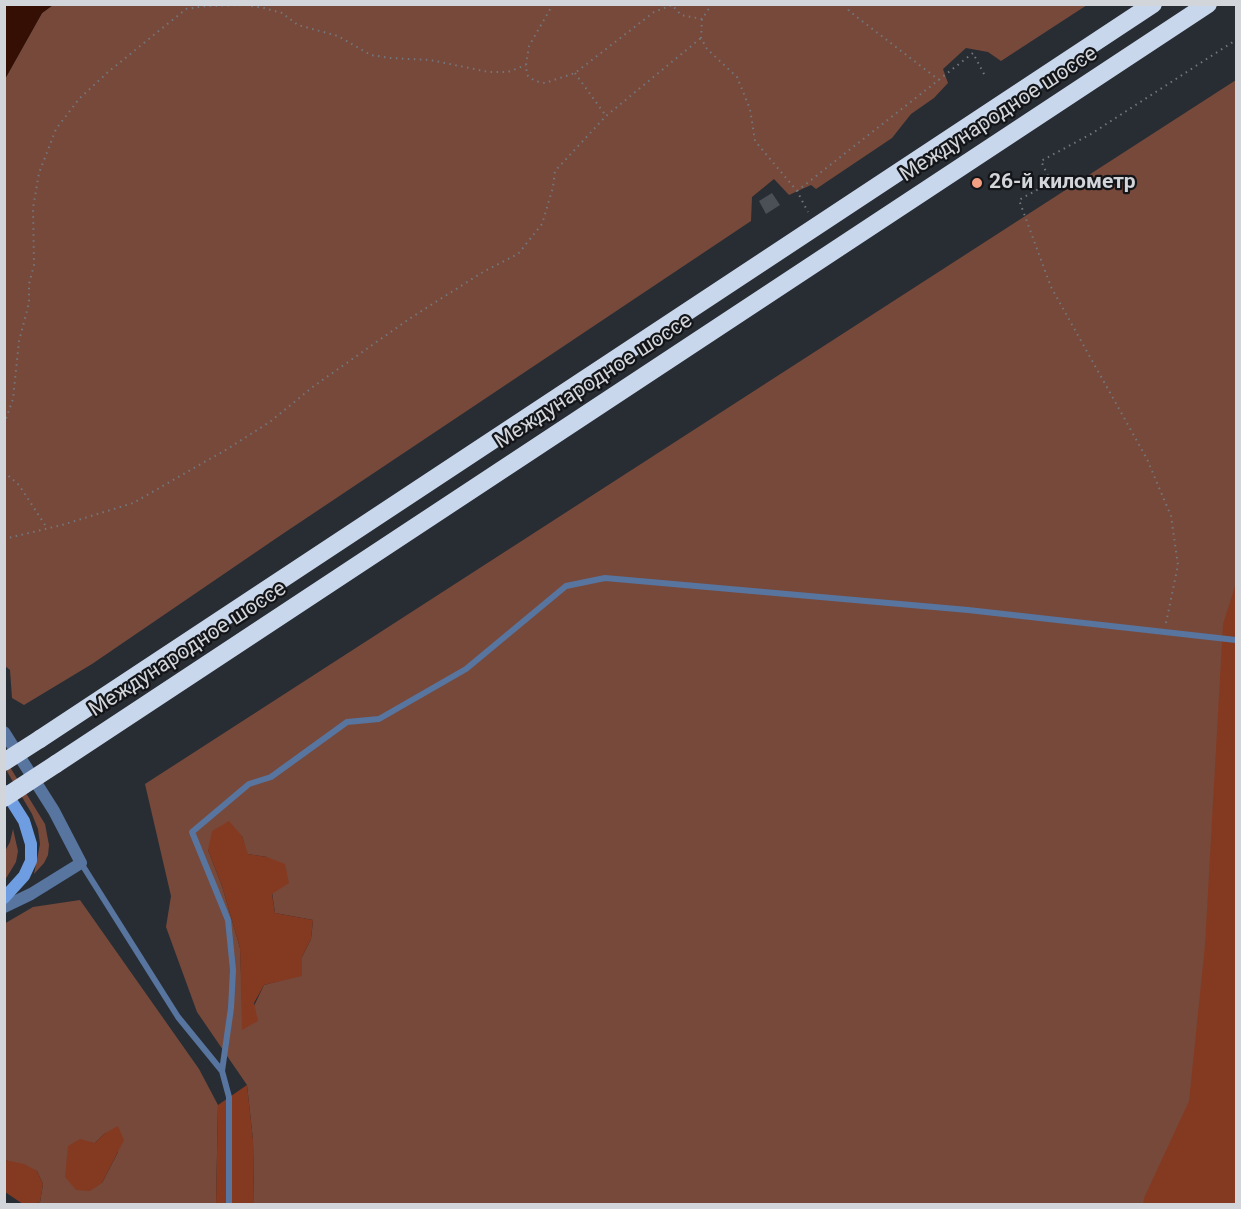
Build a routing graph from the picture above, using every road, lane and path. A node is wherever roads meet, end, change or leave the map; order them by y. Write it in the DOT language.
graph roads {
  1 [pos="553,4"];
  2 [pos="712,4"];
  3 [pos="846,4"];
  4 [pos="1153,4"];
  5 [pos="1208,4"];
  6 [pos="702,19"];
  7 [pos="701,38"];
  8 [pos="1236,40"];
  9 [pos="526,65"];
  10 [pos="575,74"];
  11 [pos="985,76"];
  12 [pos="939,80"];
  13 [pos="606,116"];
  14 [pos="797,190"];
  15 [pos="815,227"];
  16 [pos="4,424"];
  17 [pos="4,472"];
  18 [pos="47,528"];
  19 [pos="4,539"];
  20 [pos="1164,632"];
  21 [pos="1236,640"];
  22 [pos="4,732"];
  23 [pos="4,762"];
  24 [pos="4,789"];
  25 [pos="4,798"];
  26 [pos="81,863"];
  27 [pos="4,898"];
  28 [pos="4,907"];
  29 [pos="222,1071"];
  30 [pos="229,1204"];
  1 -- 9 [label="path"];
  2 -- 6 [label="path"];
  3 -- 12 [label="path"];
  4 -- 15 [label="highway, Международное шоссе"];
  5 -- 25 [label="highway, Международное шоссе, bridge"];
  6 -- 7 [label="path"];
  6 -- 10 [label="path"];
  7 -- 13 [label="path"];
  7 -- 14 [label="path"];
  8 -- 20 [label="path"];
  9 -- 10 [label="path"];
  9 -- 16 [label="path"];
  10 -- 13 [label="path"];
  11 -- 12 [label="path"];
  12 -- 14 [label="path"];
  13 -- 18 [label="path"];
  14 -- 15 [label="path"];
  15 -- 23 [label="highway, Международное шоссе, bridge"];
  17 -- 18 [label="path"];
  18 -- 19 [label="path"];
  20 -- 21 [label="lane"];
  20 -- 29 [label="lane"];
  22 -- 26 [label="street"];
  24 -- 27 [label="street"];
  26 -- 28 [label="street"];
  26 -- 29 [label="lane"];
  29 -- 30 [label="lane"];
}
